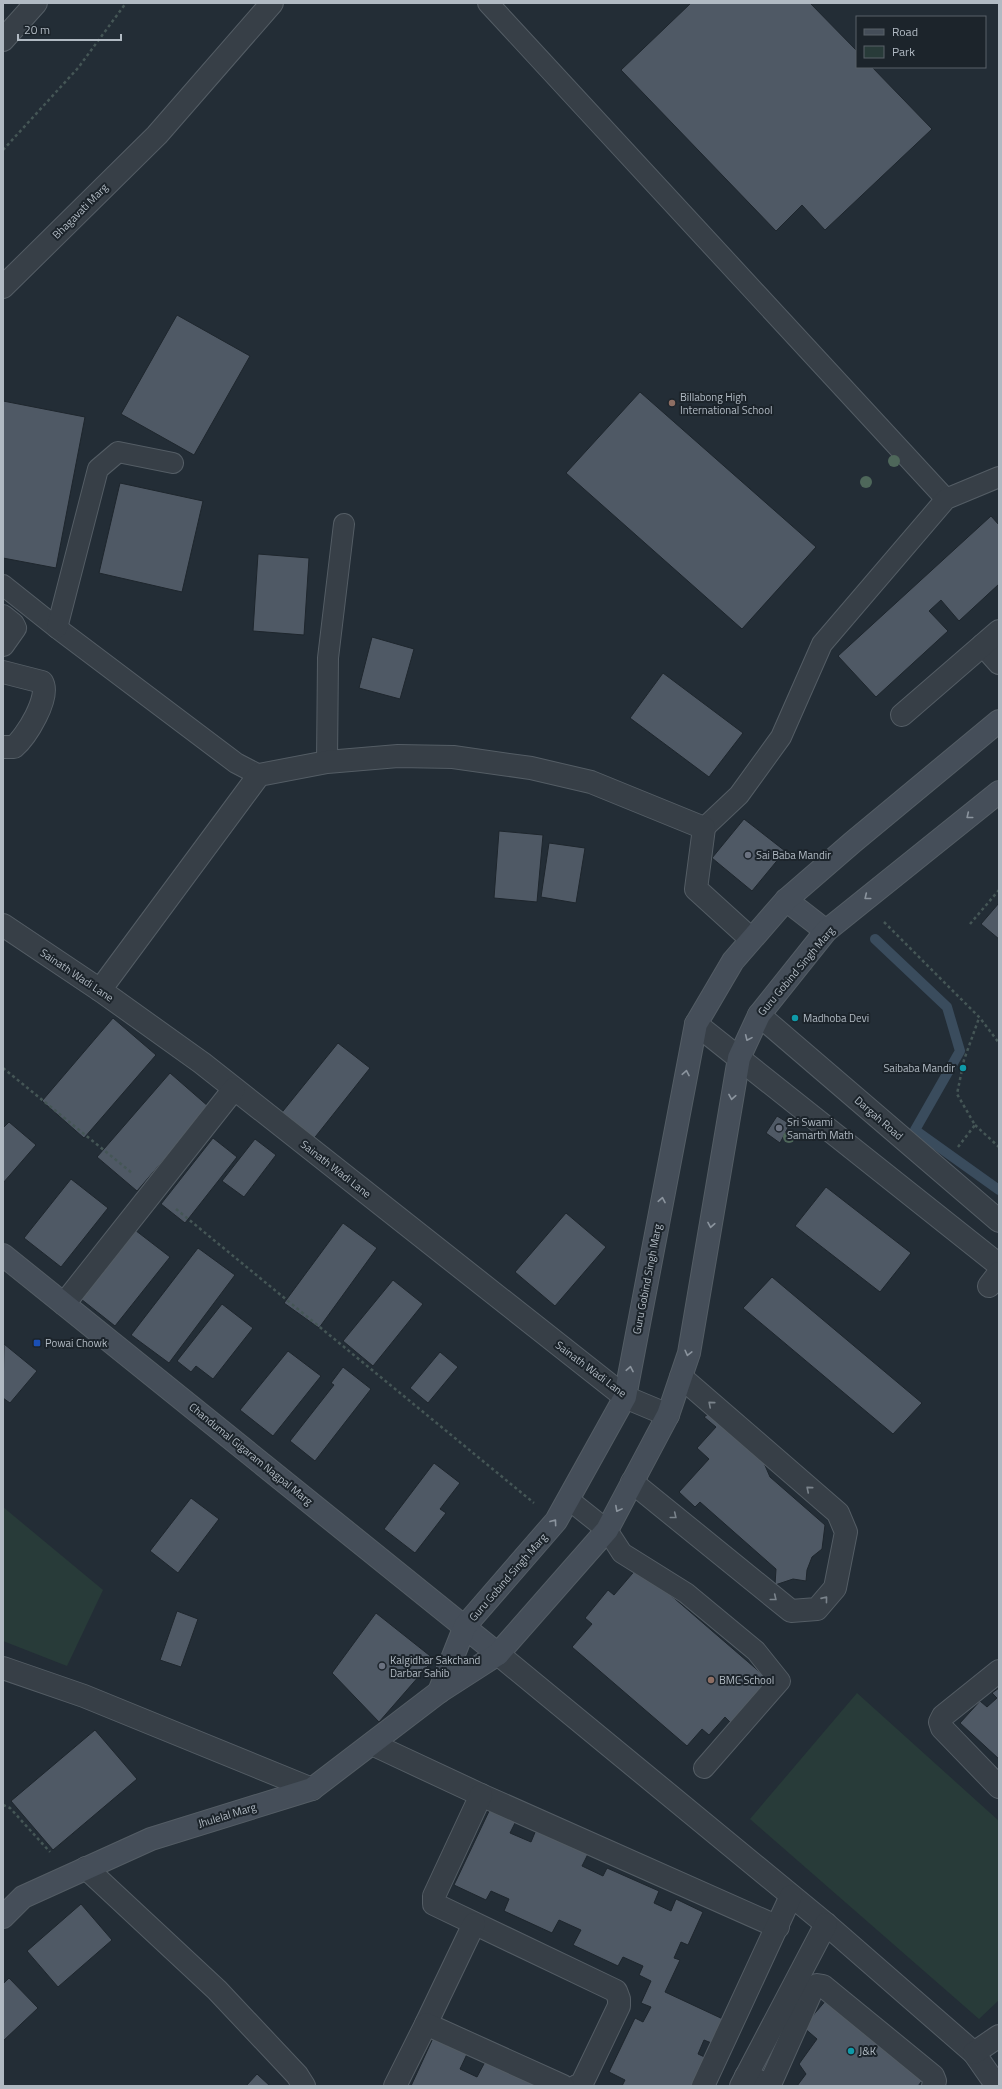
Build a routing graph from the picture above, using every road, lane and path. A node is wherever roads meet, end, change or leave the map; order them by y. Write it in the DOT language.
graph roads {
  1 [pos="36,3"];
  2 [pos="126,3"];
  3 [pos="272,3"];
  4 [pos="488,3"];
  5 [pos="3,40"];
  6 [pos="3,150"];
  7 [pos="3,287"];
  8 [pos="173,463"];
  9 [pos="999,477"];
  10 [pos="946,499"];
  11 [pos="344,524"];
  12 [pos="3,585"];
  13 [pos="3,616"];
  14 [pos="57,628"];
  15 [pos="999,631"];
  16 [pos="3,645"];
  17 [pos="983,645"];
  18 [pos="999,663"];
  19 [pos="3,672"];
  20 [pos="902,715"];
  21 [pos="999,721"];
  22 [pos="3,747"];
  23 [pos="327,762"];
  24 [pos="259,775"];
  25 [pos="999,792"];
  26 [pos="704,828"];
  27 [pos="999,890"];
  28 [pos="786,900"];
  29 [pos="862,901"];
  30 [pos="970,924"];
  31 [pos="3,925"];
  32 [pos="826,931"];
  33 [pos="751,938"];
  34 [pos="100,990"];
  35 [pos="758,1014"];
  36 [pos="980,1018"];
  37 [pos="696,1024"];
  38 [pos="999,1043"];
  39 [pos="739,1058"];
  40 [pos="3,1068"];
  41 [pos="234,1089"];
  42 [pos="975,1125"];
  43 [pos="999,1147"];
  44 [pos="940,1171"];
  45 [pos="153,1190"];
  46 [pos="999,1221"];
  47 [pos="3,1255"];
  48 [pos="999,1265"];
  49 [pos="64,1304"];
  50 [pos="681,1377"];
  51 [pos="625,1396"];
  52 [pos="668,1415"];
  53 [pos="632,1482"];
  54 [pos="568,1499"];
  55 [pos="556,1521"];
  56 [pos="607,1530"];
  57 [pos="465,1626"];
  58 [pos="498,1654"];
  59 [pos="3,1668"];
  60 [pos="999,1671"];
  61 [pos="439,1692"];
  62 [pos="372,1744"];
  63 [pos="704,1768"];
  64 [pos="999,1787"];
  65 [pos="312,1789"];
  66 [pos="481,1795"];
  67 [pos="3,1805"];
  68 [pos="79,1871"];
  69 [pos="791,1896"];
  70 [pos="3,1917"];
  71 [pos="474,1924"];
  72 [pos="826,1924"];
  73 [pos="778,1927"];
  74 [pos="426,2024"];
  75 [pos="999,2036"];
  76 [pos="974,2052"];
  77 [pos="744,2081"];
  78 [pos="304,2086"];
  79 [pos="395,2086"];
  80 [pos="563,2086"];
  81 [pos="577,2086"];
  82 [pos="704,2086"];
  83 [pos="933,2086"];
  84 [pos="997,2086"];
  1 -- 5 [label="street"];
  2 -- 6 [label="path"];
  3 -- 7 [label="street, Bhagavati Marg"];
  4 -- 10 [label="lane"];
  8 -- 14 [label="lane"];
  9 -- 10 [label="lane"];
  10 -- 26 [label="lane"];
  11 -- 23 [label="lane"];
  12 -- 14 [label="lane"];
  13 -- 16 [label="street"];
  14 -- 24 [label="lane"];
  15 -- 17 [label="street"];
  17 -- 18 [label="street"];
  17 -- 20 [label="street"];
  19 -- 22 [label="street"];
  21 -- 28 [label="street, Guru Gobind Singh Marg"];
  23 -- 24 [label="street"];
  23 -- 26 [label="street"];
  24 -- 34 [label="street"];
  25 -- 29 [label="street, Guru Gobind Singh Marg, one-way"];
  26 -- 33 [label="street"];
  27 -- 30 [label="path"];
  28 -- 32 [label="street"];
  28 -- 33 [label="street, Guru Gobind Singh Marg"];
  29 -- 32 [label="street, Guru Gobind Singh Marg"];
  29 -- 36 [label="path"];
  31 -- 34 [label="street, Sainath Wadi Lane"];
  32 -- 35 [label="street, Guru Gobind Singh Marg"];
  33 -- 37 [label="street, Guru Gobind Singh Marg"];
  34 -- 41 [label="street, Sainath Wadi Lane"];
  35 -- 39 [label="street, Guru Gobind Singh Marg, one-way"];
  35 -- 44 [label="street, Dargah Road"];
  36 -- 38 [label="path"];
  36 -- 42 [label="path"];
  37 -- 39 [label="street"];
  51 -- 37 [label="street, Guru Gobind Singh Marg, one-way"];
  39 -- 48 [label="street"];
  39 -- 50 [label="street, Guru Gobind Singh Marg, one-way"];
  40 -- 45 [label="path"];
  41 -- 45 [label="street"];
  41 -- 51 [label="street, Sainath Wadi Lane"];
  42 -- 43 [label="path"];
  42 -- 44 [label="path"];
  44 -- 46 [label="street, Dargah Road"];
  45 -- 49 [label="street"];
  45 -- 55 [label="path"];
  47 -- 49 [label="street, Chandumal Gigaram Nagpal Marg"];
  49 -- 57 [label="street, Chandumal Gigaram Nagpal Marg"];
  50 -- 52 [label="street, Guru Gobind Singh Marg"];
  53 -- 50 [label="street, one-way"];
  51 -- 52 [label="street, Sainath Wadi Lane"];
  51 -- 54 [label="street, Guru Gobind Singh Marg"];
  52 -- 53 [label="street, Guru Gobind Singh Marg"];
  53 -- 56 [label="street, Guru Gobind Singh Marg, one-way"];
  54 -- 55 [label="street, Guru Gobind Singh Marg"];
  54 -- 56 [label="lane"];
  57 -- 55 [label="street, Guru Gobind Singh Marg, one-way"];
  56 -- 58 [label="street, Guru Gobind Singh Marg"];
  56 -- 63 [label="lane"];
  57 -- 58 [label="street, Chandumal Gigaram Nagpal Marg"];
  57 -- 61 [label="street, Guru Gobind Singh Marg"];
  58 -- 61 [label="street, Guru Gobind Singh Marg"];
  58 -- 69 [label="street"];
  59 -- 65 [label="street"];
  60 -- 64 [label="street"];
  61 -- 62 [label="street, Jhulelal Marg"];
  62 -- 65 [label="street, Jhulelal Marg"];
  62 -- 66 [label="street"];
  65 -- 68 [label="street, Jhulelal Marg"];
  66 -- 71 [label="street"];
  66 -- 73 [label="street"];
  67 -- 68 [label="path"];
  68 -- 70 [label="street, Jhulelal Marg"];
  68 -- 78 [label="street"];
  69 -- 72 [label="street"];
  69 -- 73 [label="street"];
  71 -- 74 [label="street"];
  71 -- 81 [label="street"];
  72 -- 76 [label="street"];
  72 -- 77 [label="street"];
  73 -- 82 [label="street"];
  74 -- 79 [label="street"];
  74 -- 80 [label="street"];
  75 -- 76 [label="street"];
  76 -- 84 [label="street"];
  77 -- 83 [label="street"];
}
